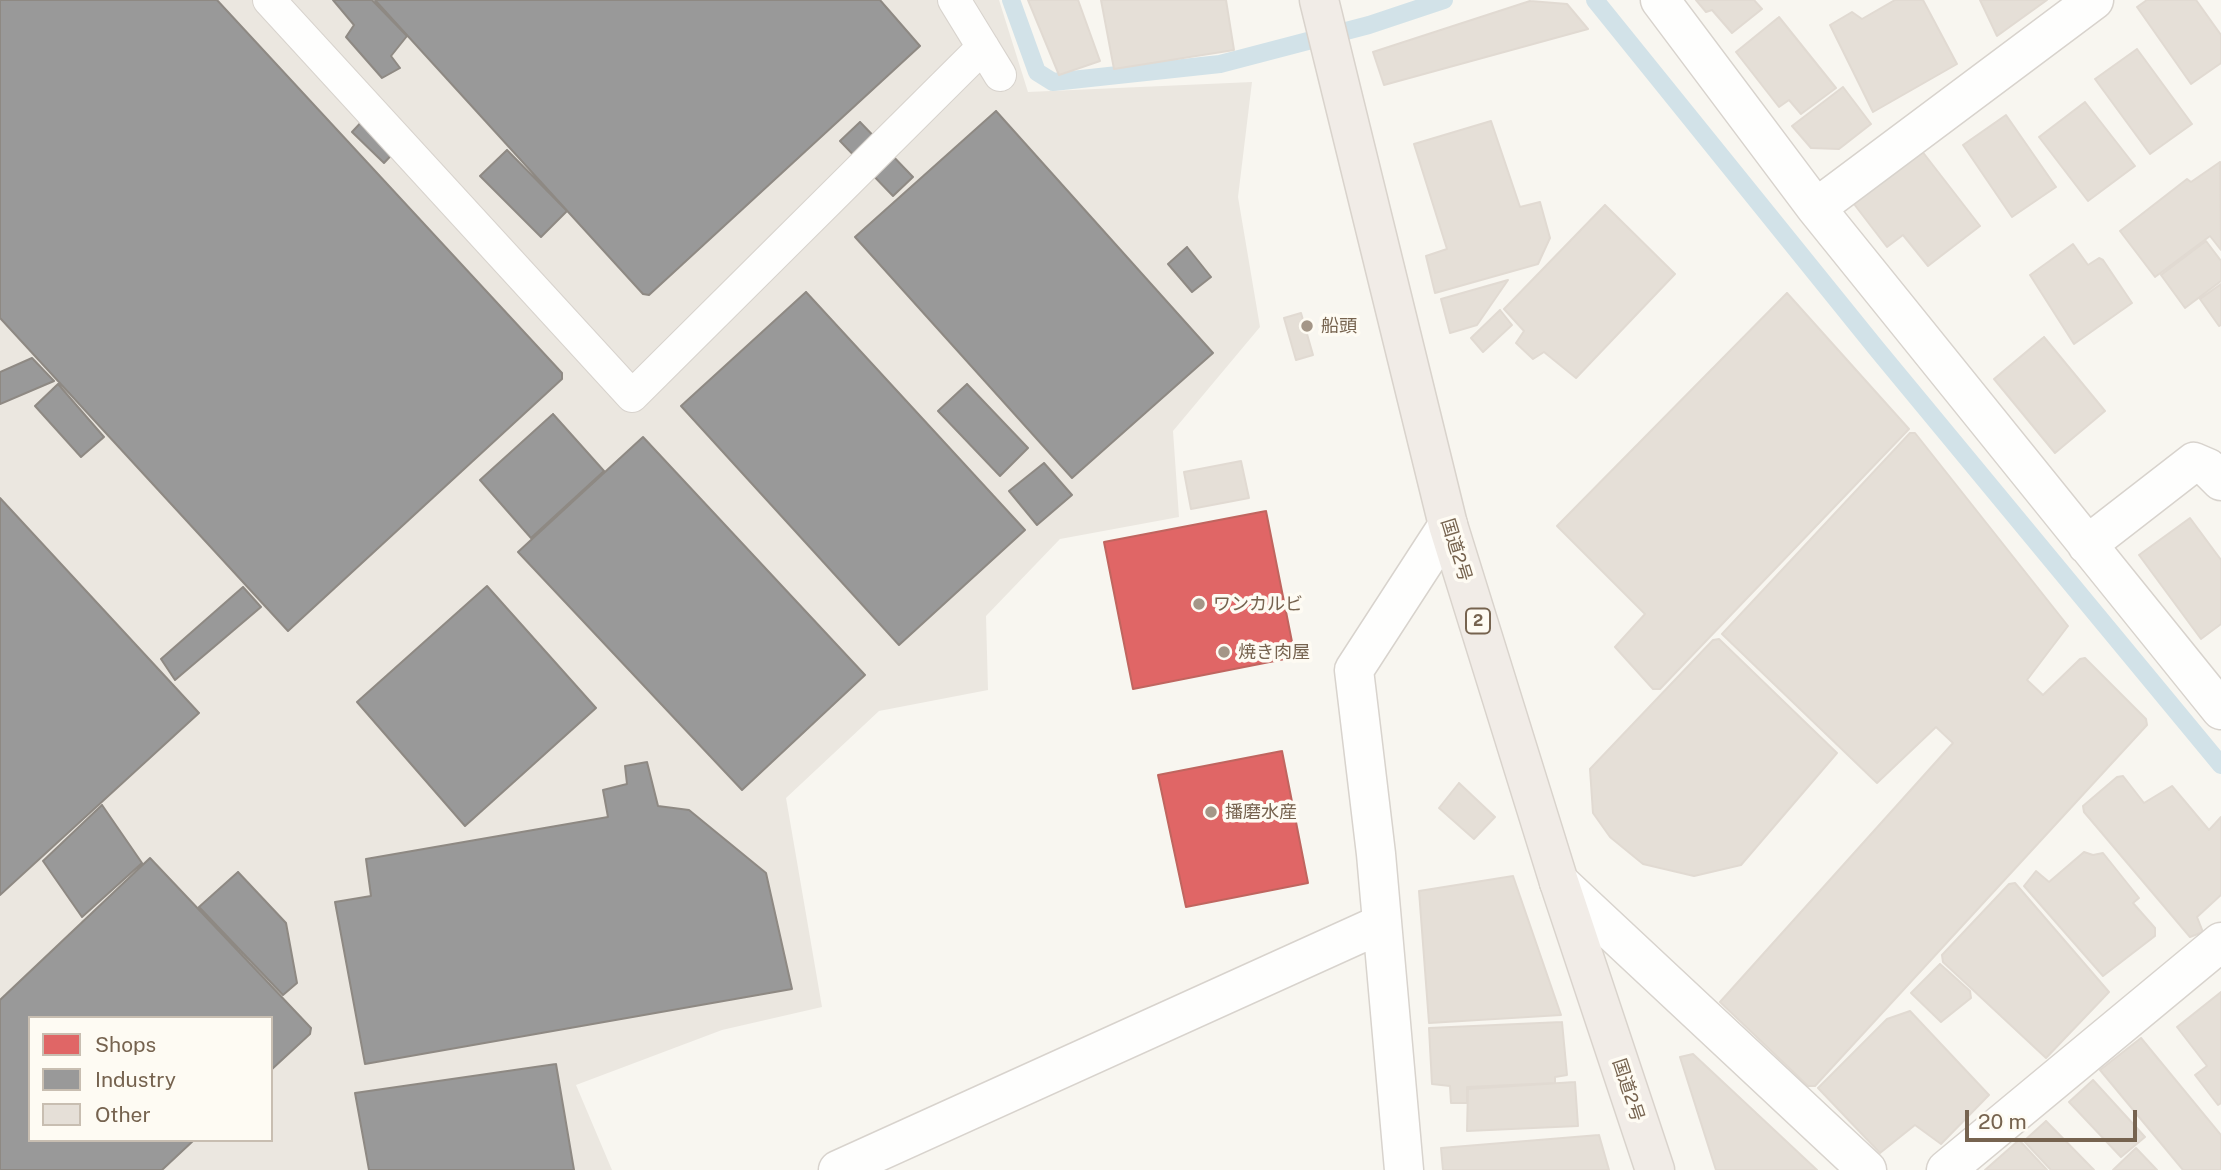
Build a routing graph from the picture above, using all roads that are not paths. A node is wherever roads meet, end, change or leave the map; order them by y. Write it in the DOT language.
graph roads {
  1 [pos="269,0"];
  2 [pos="954,0"];
  3 [pos="1660,0"];
  4 [pos="2094,0"];
  5 [pos="1321,8"];
  6 [pos="983,47"];
  7 [pos="1000,75"];
  8 [pos="1816,208"];
  9 [pos="2221,481"];
  10 [pos="1448,525"];
  11 [pos="2087,545"];
  12 [pos="2221,710"];
  13 [pos="1559,882"];
  14 [pos="1381,923"];
  15 [pos="2221,942"];
  16 [pos="838,1170"];
  17 [pos="1404,1170"];
  18 [pos="1655,1170"];
  19 [pos="1867,1170"];
  20 [pos="1946,1170"];
  1 -- 6 [label="lane"];
  2 -- 6 [label="lane"];
  3 -- 8 [label="street"];
  4 -- 8 [label="street"];
  5 -- 10 [label="highway, 国道2号 / 2"];
  6 -- 7 [label="lane"];
  8 -- 11 [label="street"];
  9 -- 11 [label="street"];
  10 -- 13 [label="highway, 国道2号 / 2"];
  10 -- 14 [label="street"];
  11 -- 12 [label="street"];
  13 -- 18 [label="highway, 国道2号 / 2"];
  13 -- 19 [label="street"];
  14 -- 16 [label="street"];
  14 -- 17 [label="street"];
  15 -- 20 [label="street"];
}
